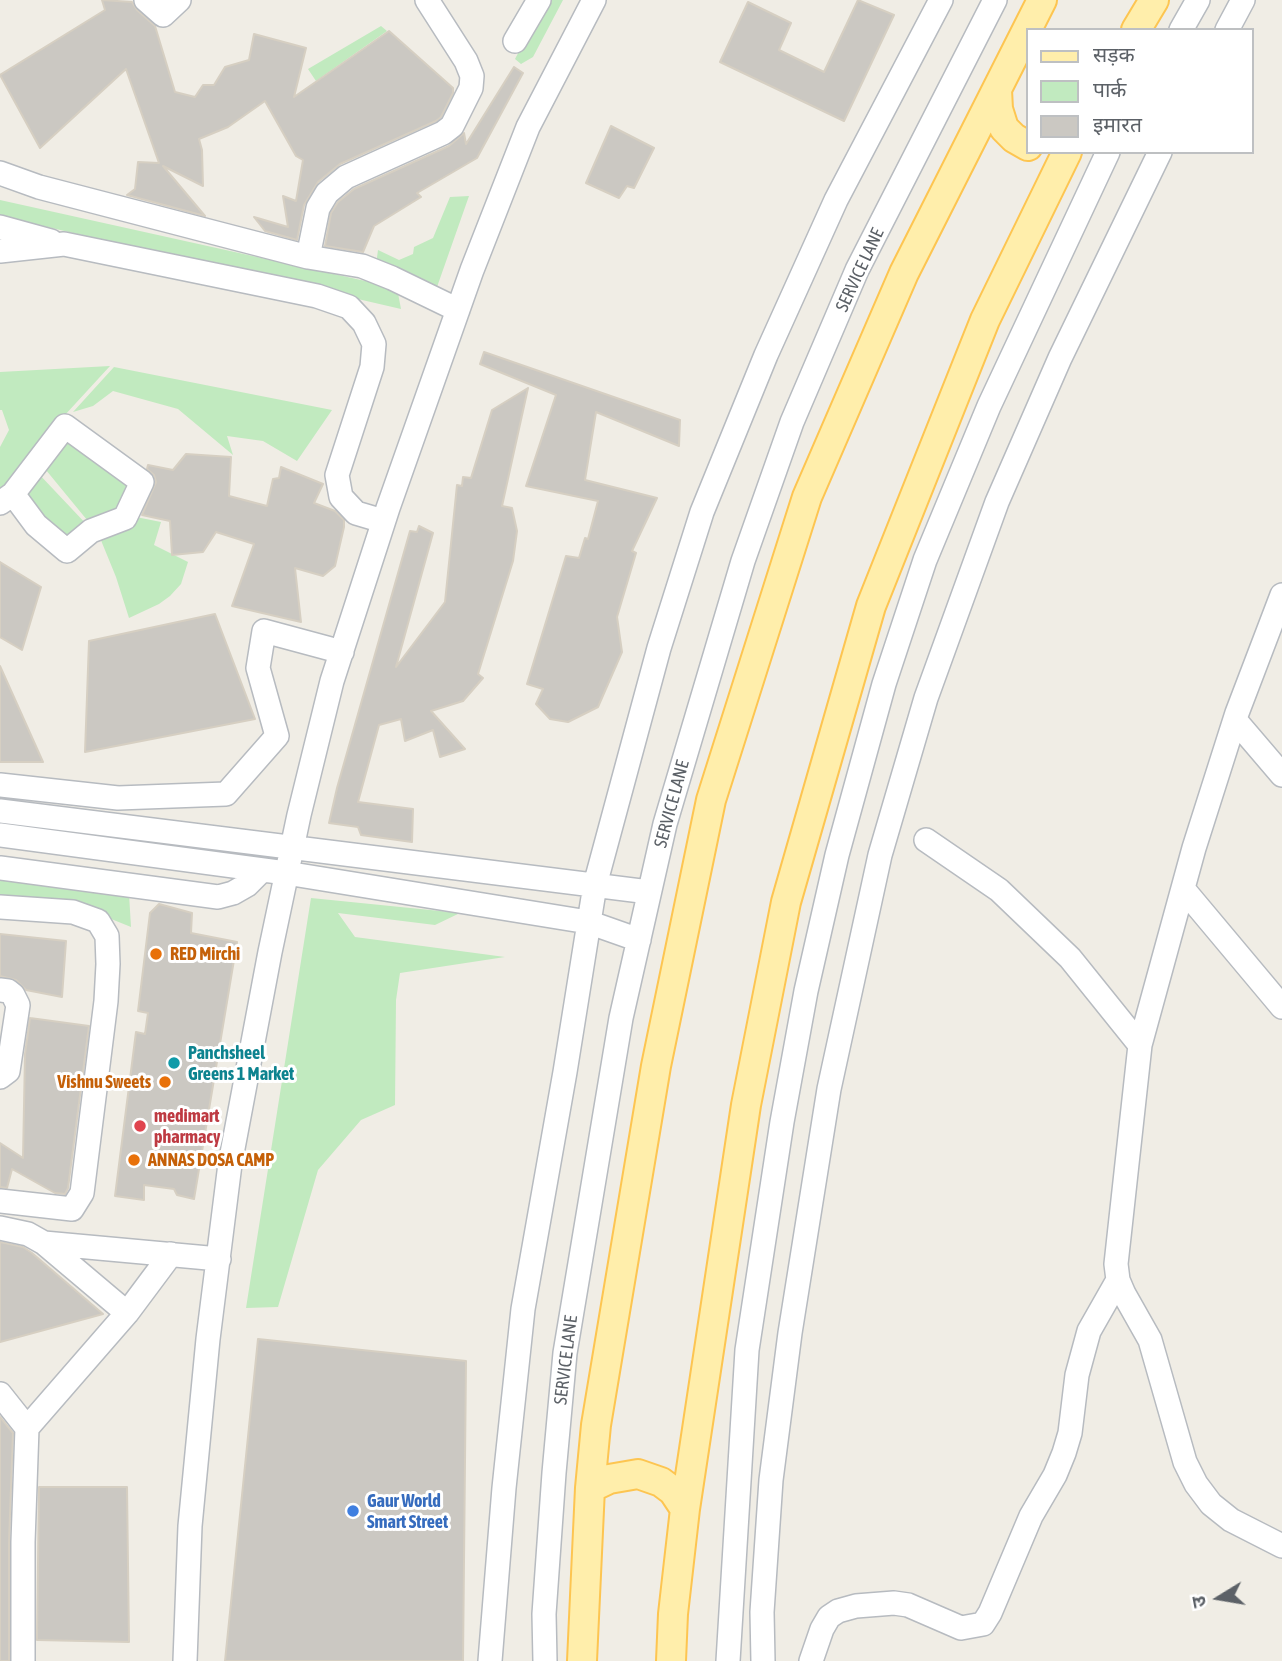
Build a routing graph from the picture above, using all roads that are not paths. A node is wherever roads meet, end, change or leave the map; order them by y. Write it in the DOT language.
graph roads {
  1 [pos="179,0"];
  2 [pos="427,0"];
  3 [pos="539,0"];
  4 [pos="594,0"];
  5 [pos="941,0"];
  6 [pos="1042,0"];
  7 [pos="1154,0"];
  8 [pos="1198,0"];
  9 [pos="1243,0"];
  10 [pos="991,1"];
  11 [pos="152,2"];
  12 [pos="1028,28"];
  13 [pos="1137,28"];
  14 [pos="1182,28"];
  15 [pos="1228,28"];
  16 [pos="1026,31"];
  17 [pos="515,41"];
  18 [pos="996,90"];
  19 [pos="1026,145"];
  20 [pos="1066,154"];
  21 [pos="1107,154"];
  22 [pos="1159,154"];
  23 [pos="0,173"];
  24 [pos="0,227"];
  25 [pos="64,244"];
  26 [pos="0,251"];
  27 [pos="308,257"];
  28 [pos="458,310"];
  29 [pos="6,499"];
  30 [pos="383,521"];
  31 [pos="1282,595"];
  32 [pos="342,652"];
  33 [pos="1235,720"];
  34 [pos="1282,775"];
  35 [pos="0,785"];
  36 [pos="0,797"];
  37 [pos="0,811"];
  38 [pos="0,835"];
  39 [pos="926,840"];
  40 [pos="293,841"];
  41 [pos="0,868"];
  42 [pos="262,870"];
  43 [pos="286,873"];
  44 [pos="595,885"];
  45 [pos="1184,890"];
  46 [pos="649,892"];
  47 [pos="0,906"];
  48 [pos="588,922"];
  49 [pos="639,940"];
  50 [pos="0,990"];
  51 [pos="1282,1007"];
  52 [pos="1140,1045"];
  53 [pos="0,1077"];
  54 [pos="0,1201"];
  55 [pos="0,1228"];
  56 [pos="44,1243"];
  57 [pos="171,1254"];
  58 [pos="219,1259"];
  59 [pos="1118,1280"];
  60 [pos="127,1313"];
  61 [pos="0,1394"];
  62 [pos="27,1428"];
  63 [pos="590,1488"];
  64 [pos="685,1508"];
  65 [pos="1282,1546"];
  66 [pos="23,1661"];
  67 [pos="185,1661"];
  68 [pos="490,1661"];
  69 [pos="545,1661"];
  70 [pos="582,1661"];
  71 [pos="671,1661"];
  72 [pos="728,1661"];
  73 [pos="763,1661"];
  74 [pos="811,1661"];
  1 -- 11 [label="street"];
  2 -- 27 [label="street"];
  3 -- 17 [label="street"];
  4 -- 28 [label="street"];
  5 -- 44 [label="street"];
  6 -- 12 [label="main road"];
  7 -- 13 [label="main road"];
  8 -- 14 [label="street"];
  9 -- 15 [label="street"];
  10 -- 46 [label="street, SERVICE LANE"];
  16 -- 18 [label="main road"];
  18 -- 19 [label="main road"];
  18 -- 63 [label="main road"];
  20 -- 64 [label="main road"];
  21 -- 72 [label="street"];
  22 -- 73 [label="street"];
  23 -- 27 [label="street"];
  24 -- 25 [label="street"];
  25 -- 26 [label="street"];
  25 -- 30 [label="street"];
  27 -- 28 [label="street"];
  28 -- 30 [label="street"];
  29 -- 29 [label="street"];
  30 -- 32 [label="street"];
  31 -- 33 [label="street"];
  32 -- 35 [label="street"];
  32 -- 40 [label="street"];
  33 -- 34 [label="street"];
  33 -- 45 [label="street"];
  36 -- 40 [label="street"];
  37 -- 40 [label="street"];
  38 -- 42 [label="street"];
  39 -- 52 [label="street"];
  40 -- 43 [label="street"];
  40 -- 44 [label="street"];
  41 -- 42 [label="street"];
  42 -- 43 [label="street"];
  43 -- 48 [label="street"];
  43 -- 58 [label="street"];
  44 -- 46 [label="street"];
  44 -- 48 [label="street"];
  45 -- 51 [label="street"];
  45 -- 52 [label="street"];
  46 -- 49 [label="street, SERVICE LANE"];
  47 -- 54 [label="street"];
  48 -- 49 [label="street"];
  48 -- 68 [label="street"];
  49 -- 69 [label="street, SERVICE LANE"];
  50 -- 53 [label="street"];
  52 -- 59 [label="street"];
  55 -- 56 [label="street"];
  56 -- 57 [label="street"];
  56 -- 60 [label="street"];
  57 -- 58 [label="street"];
  57 -- 60 [label="street"];
  58 -- 67 [label="street"];
  59 -- 65 [label="street"];
  59 -- 74 [label="street"];
  60 -- 62 [label="street"];
  61 -- 62 [label="street"];
  62 -- 66 [label="street"];
  63 -- 64 [label="main road"];
  63 -- 70 [label="main road"];
  64 -- 71 [label="main road"];
}
